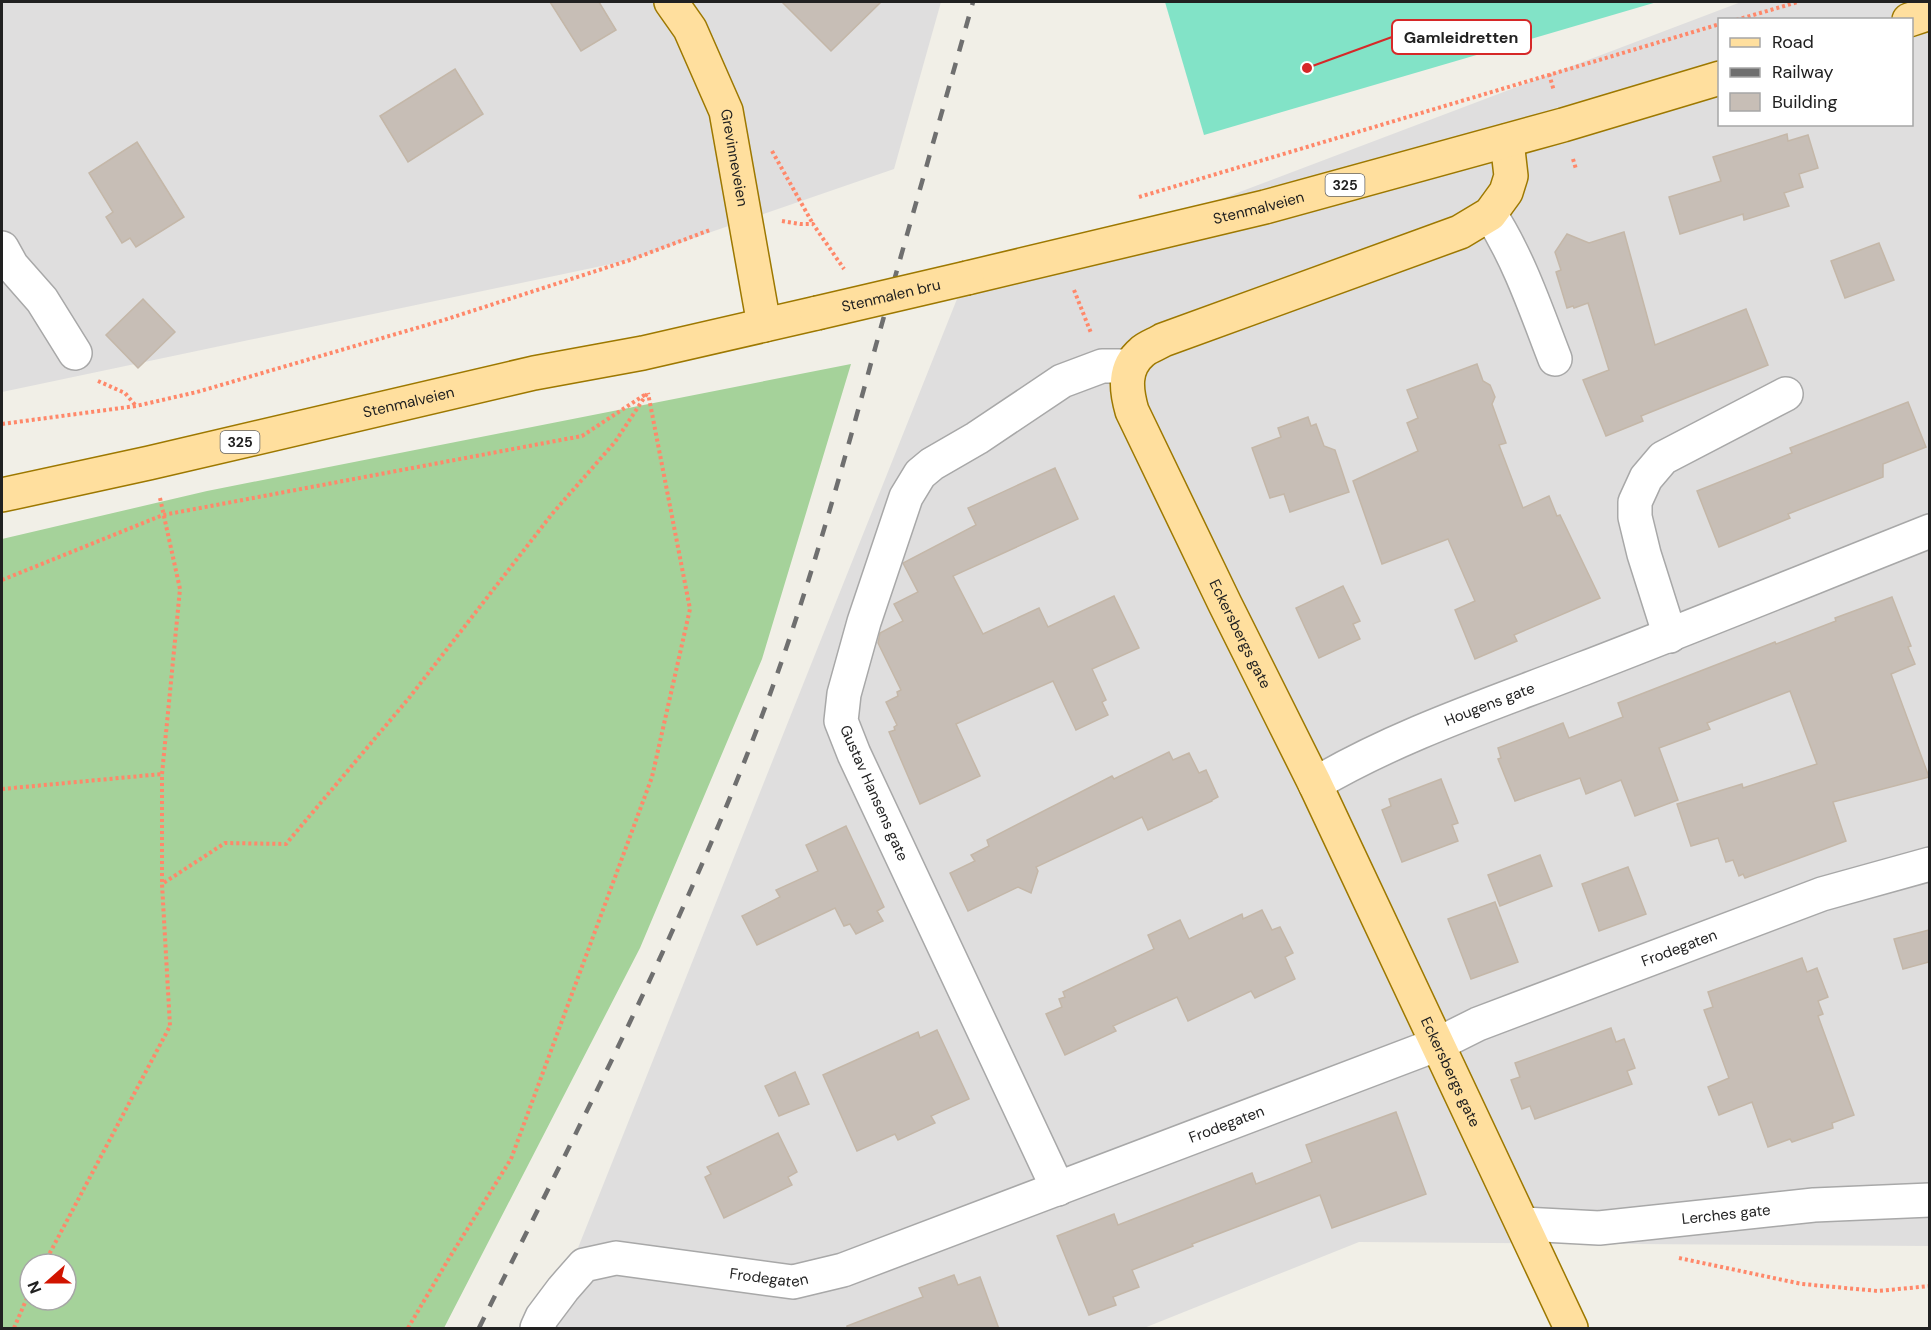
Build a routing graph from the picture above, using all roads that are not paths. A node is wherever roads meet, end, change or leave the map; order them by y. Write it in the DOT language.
graph roads {
  1 [pos="671,2"];
  2 [pos="1929,13"];
  3 [pos="1913,19"];
  4 [pos="1718,78"];
  5 [pos="1508,141"];
  6 [pos="1490,214"];
  7 [pos="2,248"];
  8 [pos="967,278"];
  9 [pos="817,313"];
  10 [pos="764,325"];
  11 [pos="75,353"];
  12 [pos="1555,359"];
  13 [pos="1130,366"];
  14 [pos="1786,394"];
  15 [pos="2,495"];
  16 [pos="1929,531"];
  17 [pos="1670,636"];
  18 [pos="1315,784"];
  19 [pos="1929,864"];
  20 [pos="1438,1044"];
  21 [pos="1058,1189"];
  22 [pos="1929,1200"];
  23 [pos="1522,1224"];
  24 [pos="537,1329"];
  25 [pos="1571,1329"];
  1 -- 10 [label="main road, Grevinneveien"];
  2 -- 3 [label="main road"];
  4 -- 5 [label="main road, Stenmalveien / 325"];
  5 -- 6 [label="main road"];
  5 -- 8 [label="main road, Stenmalveien / 325"];
  6 -- 12 [label="street"];
  6 -- 13 [label="main road"];
  7 -- 11 [label="street"];
  8 -- 9 [label="main road, Stenmalen bru / 325, bridge"];
  9 -- 10 [label="main road, Stenmalveien / 325"];
  10 -- 15 [label="main road, Stenmalveien / 325"];
  13 -- 18 [label="main road, Eckersbergs gate"];
  13 -- 21 [label="street, Gustav Hansens gate"];
  14 -- 17 [label="street"];
  16 -- 17 [label="street, Hougens gate"];
  17 -- 18 [label="street, Hougens gate"];
  18 -- 20 [label="main road, Eckersbergs gate"];
  19 -- 20 [label="street, Frodegaten"];
  20 -- 21 [label="street, Frodegaten"];
  20 -- 23 [label="main road, Eckersbergs gate"];
  21 -- 24 [label="street, Frodegaten"];
  22 -- 23 [label="street, Lerches gate"];
  23 -- 25 [label="main road, Eckersbergs gate"];
}
